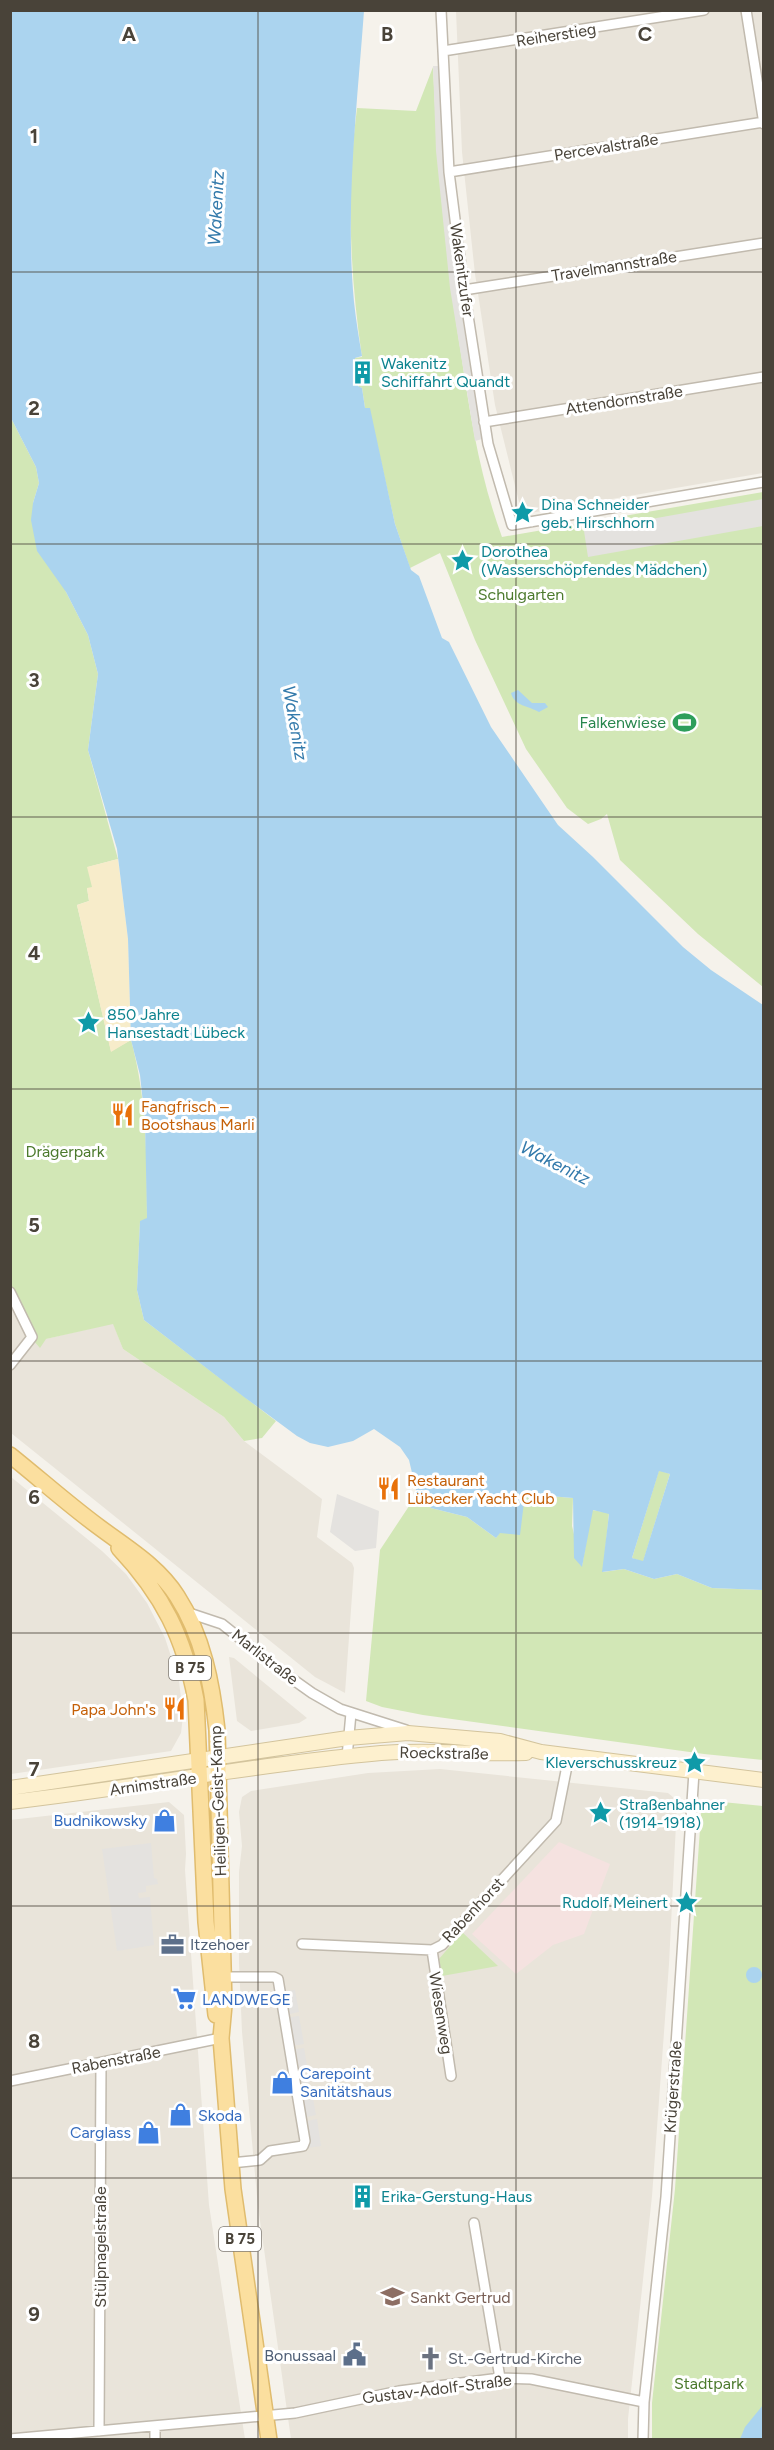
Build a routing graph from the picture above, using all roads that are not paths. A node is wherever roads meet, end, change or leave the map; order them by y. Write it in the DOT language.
graph roads {
  1 [pos="441,10"];
  2 [pos="704,10"];
  3 [pos="746,10"];
  4 [pos="443,51"];
  5 [pos="763,123"];
  6 [pos="449,172"];
  7 [pos="764,243"];
  8 [pos="464,290"];
  9 [pos="764,377"];
  10 [pos="484,422"];
  11 [pos="764,482"];
  12 [pos="10,1292"];
  13 [pos="10,1365"];
  14 [pos="10,1455"];
  15 [pos="155,1581"];
  16 [pos="186,1612"];
  17 [pos="340,1709"];
  18 [pos="351,1713"];
  19 [pos="420,1733"];
  20 [pos="348,1738"];
  21 [pos="540,1752"];
  22 [pos="217,1756"];
  23 [pos="568,1756"];
  24 [pos="347,1757"];
  25 [pos="200,1759"];
  26 [pos="694,1772"];
  27 [pos="217,1775"];
  28 [pos="201,1777"];
  29 [pos="764,1780"];
  30 [pos="10,1788"];
  31 [pos="10,1802"];
  32 [pos="302,1944"];
  33 [pos="432,1950"];
  34 [pos="223,1977"];
  35 [pos="221,2038"];
  36 [pos="100,2063"];
  37 [pos="451,2076"];
  38 [pos="10,2081"];
  39 [pos="231,2163"];
  40 [pos="474,2223"];
  41 [pos="500,2378"];
  42 [pos="644,2402"];
  43 [pos="266,2416"];
  44 [pos="155,2426"];
  45 [pos="99,2431"];
  46 [pos="10,2439"];
  47 [pos="154,2439"];
  48 [pos="269,2439"];
  49 [pos="643,2439"];
  1 -- 4 [label="street, Wakenitzufer"];
  2 -- 4 [label="street, Reiherstieg"];
  3 -- 5 [label="street"];
  4 -- 6 [label="street, Wakenitzufer"];
  5 -- 6 [label="street, Percevalstraße"];
  6 -- 8 [label="street, Wakenitzufer"];
  7 -- 8 [label="street, Travelmannstraße"];
  8 -- 10 [label="street, Wakenitzufer"];
  9 -- 10 [label="street, Attendornstraße"];
  10 -- 11 [label="street, Wakenitzufer"];
  12 -- 13 [label="street"];
  14 -- 15 [label="main road, B 75"];
  15 -- 16 [label="main road, Heiligen-Geist-Kamp / B 75"];
  15 -- 25 [label="main road, Heiligen-Geist-Kamp / B 75"];
  16 -- 17 [label="street, Marlistraße"];
  16 -- 22 [label="main road, Heiligen-Geist-Kamp / B 75"];
  17 -- 18 [label="street, Roeckstraße"];
  18 -- 19 [label="street, Roeckstraße"];
  18 -- 20 [label="street"];
  19 -- 20 [label="main road, Roeckstraße"];
  19 -- 21 [label="main road, Roeckstraße"];
  20 -- 22 [label="main road, Arnimstraße"];
  20 -- 24 [label="street"];
  21 -- 23 [label="main road, Roeckstraße"];
  21 -- 24 [label="main road, Roeckstraße"];
  22 -- 25 [label="main road, Arnimstraße"];
  22 -- 27 [label="main road, Heiligen-Geist-Kamp / B 75"];
  23 -- 26 [label="main road, Roeckstraße"];
  23 -- 33 [label="street, Rabenhorst"];
  24 -- 27 [label="main road, Arnimstraße"];
  25 -- 28 [label="main road, Heiligen-Geist-Kamp / B 75"];
  25 -- 30 [label="main road, Arnimstraße"];
  26 -- 29 [label="main road, Roeckstraße"];
  26 -- 42 [label="street, Krügerstraße"];
  27 -- 28 [label="main road, Arnimstraße"];
  27 -- 34 [label="main road, Heiligen-Geist-Kamp / B 75"];
  28 -- 31 [label="main road, Arnimstraße"];
  28 -- 35 [label="main road, Heiligen-Geist-Kamp / B 75"];
  32 -- 33 [label="street, Rabenhorst"];
  33 -- 37 [label="street, Wiesenweg"];
  34 -- 35 [label="main road, Heiligen-Geist-Kamp / B 75"];
  34 -- 39 [label="street"];
  35 -- 36 [label="street, Rabenstraße"];
  35 -- 39 [label="main road, Heiligen-Geist-Kamp / B 75"];
  36 -- 38 [label="street, Rabenstraße"];
  36 -- 45 [label="street, Stülpnagelstraße"];
  39 -- 43 [label="main road, Heiligen-Geist-Kamp / B 75"];
  40 -- 41 [label="street"];
  41 -- 42 [label="street, Gustav-Adolf-Straße"];
  41 -- 43 [label="street, Gustav-Adolf-Straße"];
  42 -- 49 [label="street, Krügerstraße"];
  43 -- 44 [label="street, Gustav-Adolf-Straße"];
  43 -- 48 [label="main road, Heiligen-Geist-Kamp / B 75"];
  44 -- 45 [label="street, Gustav-Adolf-Straße"];
  44 -- 47 [label="street"];
  45 -- 46 [label="street, Gustav-Adolf-Straße"];
}
